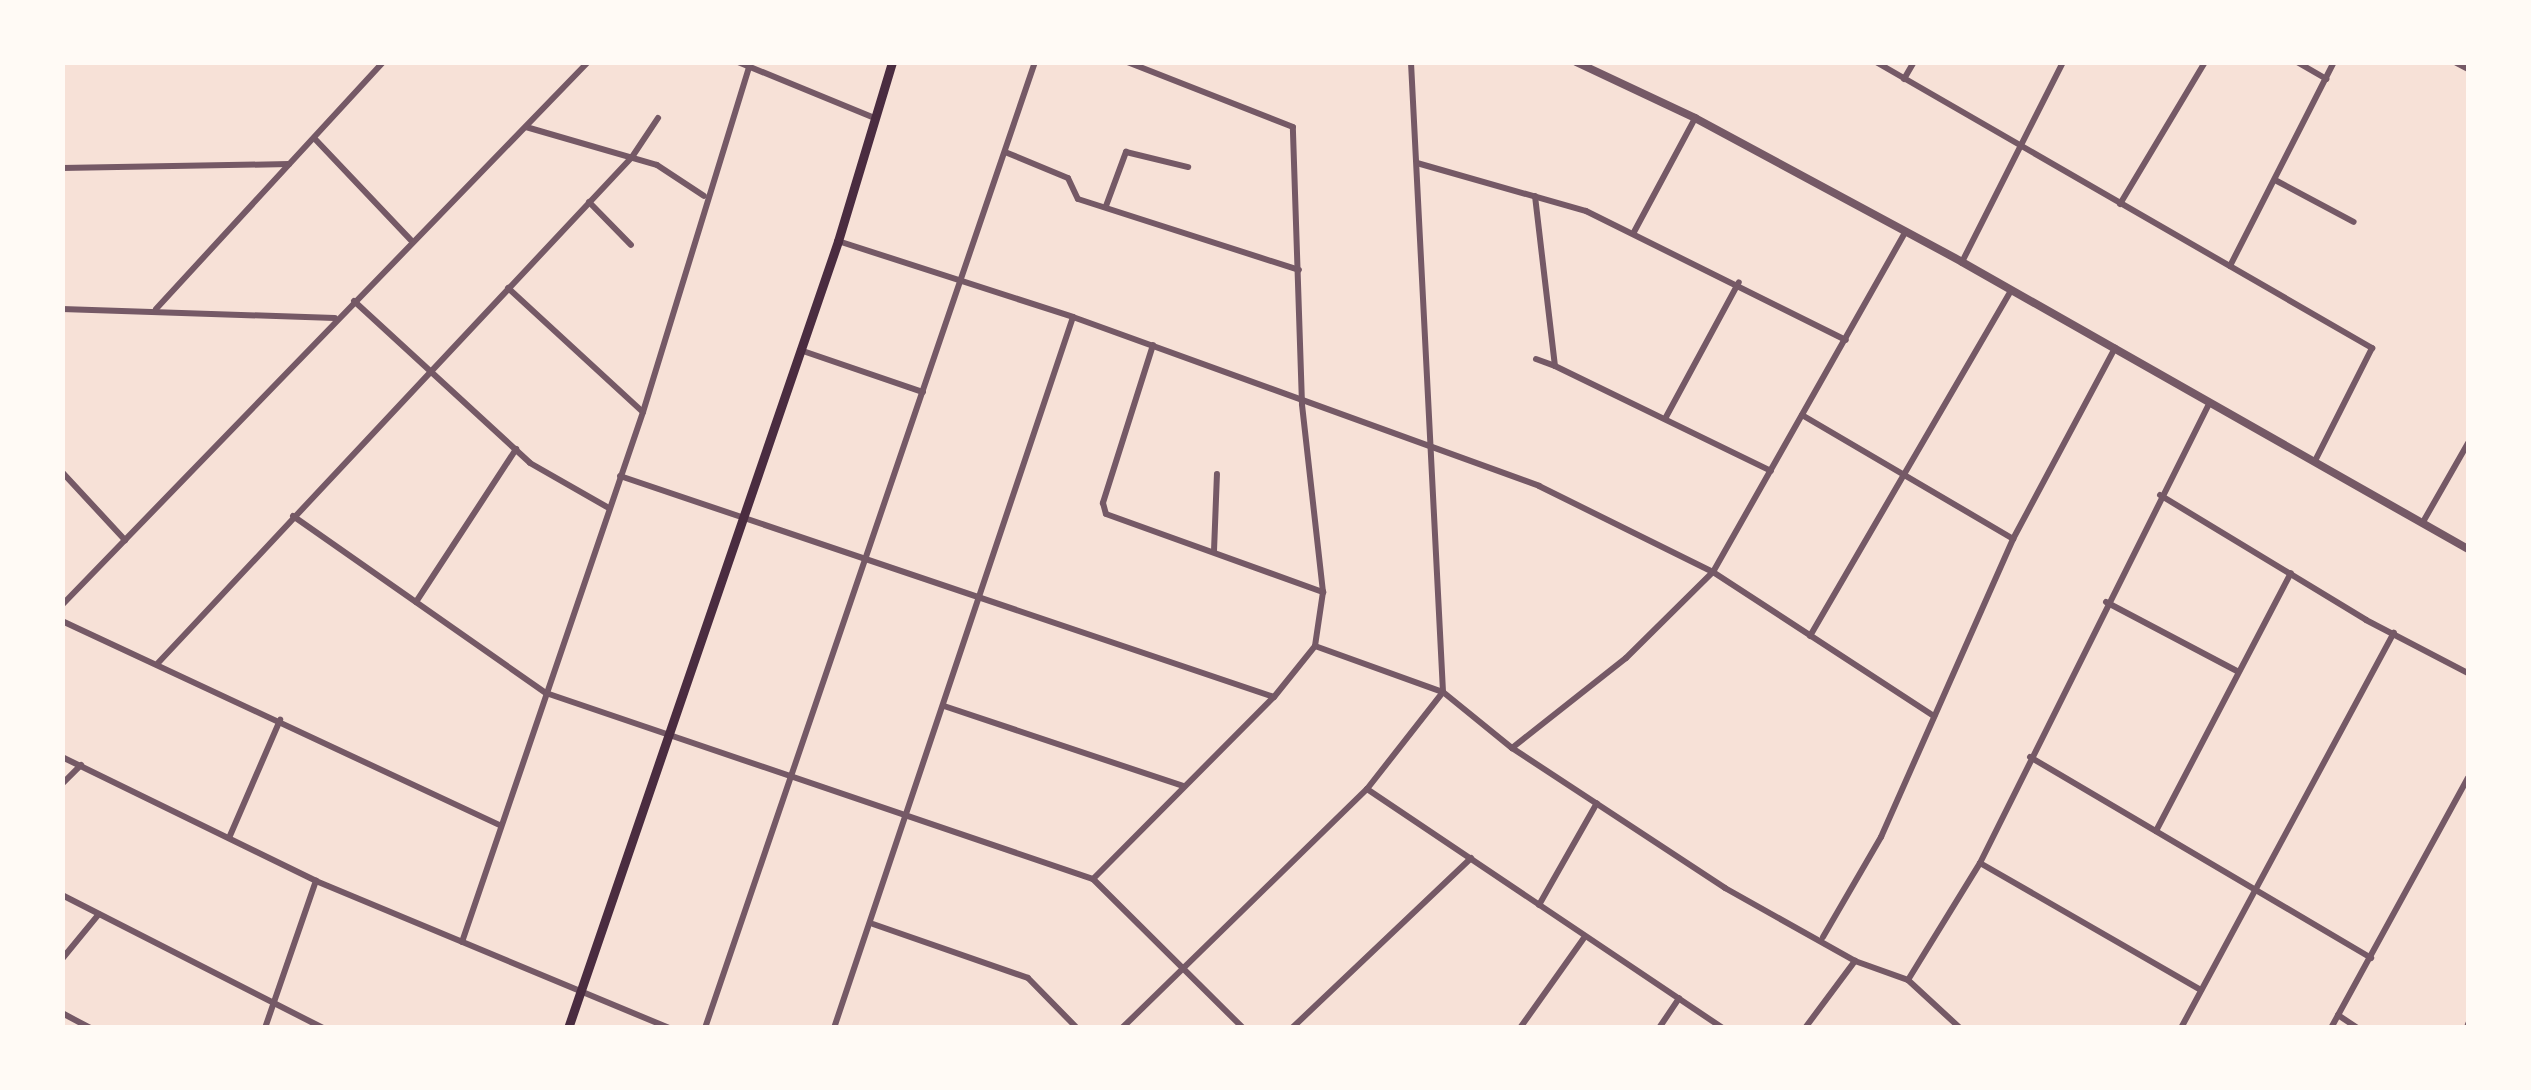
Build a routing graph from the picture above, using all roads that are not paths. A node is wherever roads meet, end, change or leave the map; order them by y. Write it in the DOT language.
graph roads {
  1 [pos="366,62"];
  2 [pos="383,62"];
  3 [pos="588,62"];
  4 [pos="738,62"];
  5 [pos="892,62"];
  6 [pos="1035,62"];
  7 [pos="1127,62"];
  8 [pos="1411,62"];
  9 [pos="1576,62"];
  10 [pos="1876,62"];
  11 [pos="1914,62"];
  12 [pos="2063,62"];
  13 [pos="2205,62"];
  14 [pos="2297,62"];
  15 [pos="2334,62"];
  16 [pos="2456,62"];
  17 [pos="749,67"];
  18 [pos="2468,69"];
  19 [pos="376,70"];
  20 [pos="1904,78"];
  21 [pos="2326,78"];
  22 [pos="872,117"];
  23 [pos="658,118"];
  24 [pos="1695,118"];
  25 [pos="526,127"];
  26 [pos="315,139"];
  27 [pos="2018,146"];
  28 [pos="1005,152"];
  29 [pos="632,157"];
  30 [pos="1416,163"];
  31 [pos="289,164"];
  32 [pos="1188,167"];
  33 [pos="62,168"];
  34 [pos="2274,180"];
  35 [pos="1535,196"];
  36 [pos="704,200"];
  37 [pos="590,202"];
  38 [pos="2120,204"];
  39 [pos="1106,206"];
  40 [pos="2354,222"];
  41 [pos="1634,232"];
  42 [pos="1904,232"];
  43 [pos="411,240"];
  44 [pos="838,241"];
  45 [pos="631,245"];
  46 [pos="1962,262"];
  47 [pos="2230,266"];
  48 [pos="1298,270"];
  49 [pos="961,280"];
  50 [pos="1739,282"];
  51 [pos="508,288"];
  52 [pos="2011,290"];
  53 [pos="354,301"];
  54 [pos="156,309"];
  55 [pos="62,310"];
  56 [pos="1073,317"];
  57 [pos="337,318"];
  58 [pos="1846,340"];
  59 [pos="1153,345"];
  60 [pos="2114,348"];
  61 [pos="799,350"];
  62 [pos="1536,359"];
  63 [pos="1554,366"];
  64 [pos="432,368"];
  65 [pos="922,392"];
  66 [pos="1302,404"];
  67 [pos="2208,406"];
  68 [pos="642,412"];
  69 [pos="1802,415"];
  70 [pos="1666,417"];
  71 [pos="2468,443"];
  72 [pos="1426,449"];
  73 [pos="516,450"];
  74 [pos="2315,461"];
  75 [pos="1770,470"];
  76 [pos="62,472"];
  77 [pos="1217,474"];
  78 [pos="1899,474"];
  79 [pos="620,476"];
  80 [pos="2160,494"];
  81 [pos="608,507"];
  82 [pos="742,513"];
  83 [pos="292,516"];
  84 [pos="2423,522"];
  85 [pos="125,540"];
  86 [pos="2013,540"];
  87 [pos="2468,548"];
  88 [pos="1214,550"];
  89 [pos="868,555"];
  90 [pos="1713,572"];
  91 [pos="2291,572"];
  92 [pos="1323,592"];
  93 [pos="981,596"];
  94 [pos="416,602"];
  95 [pos="2106,602"];
  96 [pos="62,605"];
  97 [pos="62,621"];
  98 [pos="2394,633"];
  99 [pos="1810,636"];
  100 [pos="1315,646"];
  101 [pos="158,663"];
  102 [pos="2236,671"];
  103 [pos="2468,673"];
  104 [pos="1443,692"];
  105 [pos="546,693"];
  106 [pos="1274,697"];
  107 [pos="944,706"];
  108 [pos="1934,716"];
  109 [pos="280,720"];
  110 [pos="667,734"];
  111 [pos="1512,748"];
  112 [pos="62,757"];
  113 [pos="2030,757"];
  114 [pos="81,765"];
  115 [pos="792,775"];
  116 [pos="2468,780"];
  117 [pos="62,784"];
  118 [pos="1183,786"];
  119 [pos="1366,789"];
  120 [pos="1597,803"];
  121 [pos="907,815"];
  122 [pos="500,825"];
  123 [pos="2156,831"];
  124 [pos="230,838"];
  125 [pos="1471,858"];
  126 [pos="1980,863"];
  127 [pos="1093,879"];
  128 [pos="316,880"];
  129 [pos="2259,892"];
  130 [pos="62,896"];
  131 [pos="1539,905"];
  132 [pos="100,913"];
  133 [pos="873,924"];
  134 [pos="1823,937"];
  135 [pos="1584,938"];
  136 [pos="462,942"];
  137 [pos="2371,958"];
  138 [pos="62,959"];
  139 [pos="1855,961"];
  140 [pos="1183,966"];
  141 [pos="1908,980"];
  142 [pos="2201,990"];
  143 [pos="580,992"];
  144 [pos="1679,998"];
  145 [pos="274,1002"];
  146 [pos="62,1014"];
  147 [pos="2338,1015"];
  148 [pos="1959,1027"];
  149 [pos="90,1028"];
  150 [pos="265,1028"];
  151 [pos="323,1028"];
  152 [pos="568,1028"];
  153 [pos="668,1028"];
  154 [pos="705,1028"];
  155 [pos="834,1028"];
  156 [pos="1077,1028"];
  157 [pos="1122,1028"];
  158 [pos="1243,1028"];
  159 [pos="1292,1028"];
  160 [pos="1520,1028"];
  161 [pos="1659,1028"];
  162 [pos="1722,1028"];
  163 [pos="1805,1028"];
  164 [pos="2181,1028"];
  165 [pos="2331,1028"];
  166 [pos="2357,1028"];
  1 -- 19 [label="street"];
  2 -- 19 [label="street"];
  3 -- 25 [label="street"];
  4 -- 17 [label="street"];
  5 -- 22 [label="main road"];
  6 -- 28 [label="street"];
  7 -- 48 [label="street"];
  8 -- 30 [label="street"];
  9 -- 24 [label="street"];
  10 -- 20 [label="street"];
  11 -- 20 [label="street"];
  12 -- 27 [label="street"];
  13 -- 38 [label="street"];
  14 -- 21 [label="street"];
  15 -- 21 [label="street"];
  16 -- 18 [label="street"];
  17 -- 22 [label="street"];
  17 -- 36 [label="street"];
  19 -- 26 [label="street"];
  20 -- 27 [label="street"];
  21 -- 34 [label="street"];
  22 -- 44 [label="main road"];
  23 -- 29 [label="street"];
  24 -- 41 [label="street"];
  24 -- 42 [label="street"];
  25 -- 29 [label="street"];
  25 -- 43 [label="street"];
  26 -- 31 [label="street"];
  26 -- 43 [label="street"];
  27 -- 38 [label="street"];
  27 -- 46 [label="street"];
  28 -- 39 [label="street"];
  28 -- 49 [label="street"];
  29 -- 36 [label="street"];
  29 -- 37 [label="street"];
  30 -- 35 [label="street"];
  30 -- 72 [label="street"];
  31 -- 33 [label="street"];
  31 -- 54 [label="street"];
  32 -- 39 [label="street"];
  34 -- 40 [label="street"];
  34 -- 47 [label="street"];
  35 -- 41 [label="street"];
  35 -- 63 [label="street"];
  36 -- 68 [label="street"];
  37 -- 45 [label="street"];
  37 -- 51 [label="street"];
  38 -- 47 [label="street"];
  39 -- 48 [label="street"];
  41 -- 50 [label="street"];
  42 -- 46 [label="street"];
  42 -- 58 [label="street"];
  43 -- 53 [label="street"];
  44 -- 49 [label="street"];
  44 -- 61 [label="main road"];
  46 -- 52 [label="street"];
  47 -- 74 [label="street"];
  48 -- 66 [label="street"];
  49 -- 56 [label="street"];
  49 -- 65 [label="street"];
  50 -- 58 [label="street"];
  50 -- 70 [label="street"];
  51 -- 64 [label="street"];
  51 -- 68 [label="street"];
  52 -- 60 [label="street"];
  52 -- 78 [label="street"];
  53 -- 57 [label="street"];
  53 -- 64 [label="street"];
  54 -- 55 [label="street"];
  54 -- 57 [label="street"];
  56 -- 59 [label="street"];
  56 -- 93 [label="street"];
  57 -- 85 [label="street"];
  58 -- 69 [label="street"];
  59 -- 66 [label="street"];
  59 -- 88 [label="street"];
  60 -- 67 [label="street"];
  60 -- 86 [label="street"];
  61 -- 65 [label="street"];
  61 -- 82 [label="main road"];
  62 -- 63 [label="street"];
  63 -- 70 [label="street"];
  64 -- 73 [label="street"];
  64 -- 83 [label="street"];
  65 -- 89 [label="street"];
  66 -- 72 [label="street"];
  66 -- 92 [label="street"];
  67 -- 74 [label="street"];
  67 -- 80 [label="street"];
  68 -- 79 [label="street"];
  69 -- 75 [label="street"];
  69 -- 78 [label="street"];
  70 -- 75 [label="street"];
  71 -- 84 [label="street"];
  72 -- 90 [label="street"];
  72 -- 104 [label="street"];
  73 -- 81 [label="street"];
  73 -- 94 [label="street"];
  74 -- 84 [label="street"];
  75 -- 90 [label="street"];
  76 -- 85 [label="street"];
  77 -- 88 [label="street"];
  78 -- 86 [label="street"];
  78 -- 99 [label="street"];
  79 -- 81 [label="street"];
  79 -- 82 [label="street"];
  80 -- 91 [label="street"];
  80 -- 95 [label="street"];
  81 -- 105 [label="street"];
  82 -- 89 [label="street"];
  82 -- 110 [label="main road"];
  83 -- 94 [label="street"];
  83 -- 101 [label="street"];
  84 -- 87 [label="street"];
  85 -- 96 [label="street"];
  86 -- 108 [label="street"];
  88 -- 92 [label="street"];
  89 -- 93 [label="street"];
  89 -- 115 [label="street"];
  90 -- 99 [label="street"];
  90 -- 111 [label="street"];
  91 -- 98 [label="street"];
  91 -- 102 [label="street"];
  92 -- 100 [label="street"];
  93 -- 106 [label="street"];
  93 -- 107 [label="street"];
  94 -- 105 [label="street"];
  95 -- 102 [label="street"];
  95 -- 113 [label="street"];
  97 -- 101 [label="street"];
  98 -- 103 [label="street"];
  98 -- 129 [label="street"];
  99 -- 108 [label="street"];
  100 -- 104 [label="street"];
  100 -- 106 [label="street"];
  101 -- 109 [label="street"];
  102 -- 123 [label="street"];
  104 -- 111 [label="street"];
  104 -- 119 [label="street"];
  105 -- 110 [label="street"];
  105 -- 122 [label="street"];
  106 -- 118 [label="street"];
  107 -- 118 [label="street"];
  107 -- 121 [label="street"];
  108 -- 134 [label="street"];
  109 -- 122 [label="street"];
  109 -- 124 [label="street"];
  110 -- 115 [label="street"];
  110 -- 143 [label="main road"];
  111 -- 120 [label="street"];
  112 -- 114 [label="street"];
  113 -- 123 [label="street"];
  113 -- 126 [label="street"];
  114 -- 117 [label="street"];
  114 -- 124 [label="street"];
  115 -- 121 [label="street"];
  115 -- 154 [label="street"];
  116 -- 137 [label="street"];
  118 -- 127 [label="street"];
  119 -- 125 [label="street"];
  119 -- 140 [label="street"];
  120 -- 131 [label="street"];
  120 -- 134 [label="street"];
  121 -- 127 [label="street"];
  121 -- 133 [label="street"];
  122 -- 136 [label="street"];
  123 -- 129 [label="street"];
  124 -- 128 [label="street"];
  125 -- 131 [label="street"];
  125 -- 159 [label="street"];
  126 -- 141 [label="street"];
  126 -- 142 [label="street"];
  127 -- 140 [label="street"];
  128 -- 136 [label="street"];
  128 -- 145 [label="street"];
  129 -- 137 [label="street"];
  129 -- 142 [label="street"];
  130 -- 132 [label="street"];
  131 -- 135 [label="street"];
  132 -- 138 [label="street"];
  132 -- 145 [label="street"];
  133 -- 155 [label="street"];
  133 -- 156 [label="street"];
  134 -- 139 [label="street"];
  135 -- 144 [label="street"];
  135 -- 160 [label="street"];
  136 -- 143 [label="street"];
  137 -- 147 [label="street"];
  139 -- 141 [label="street"];
  139 -- 163 [label="street"];
  140 -- 157 [label="street"];
  140 -- 158 [label="street"];
  141 -- 148 [label="street"];
  142 -- 164 [label="street"];
  143 -- 152 [label="main road"];
  143 -- 153 [label="street"];
  144 -- 161 [label="street"];
  144 -- 162 [label="street"];
  145 -- 150 [label="street"];
  145 -- 151 [label="street"];
  146 -- 149 [label="street"];
  147 -- 165 [label="street"];
  147 -- 166 [label="street"];
}
